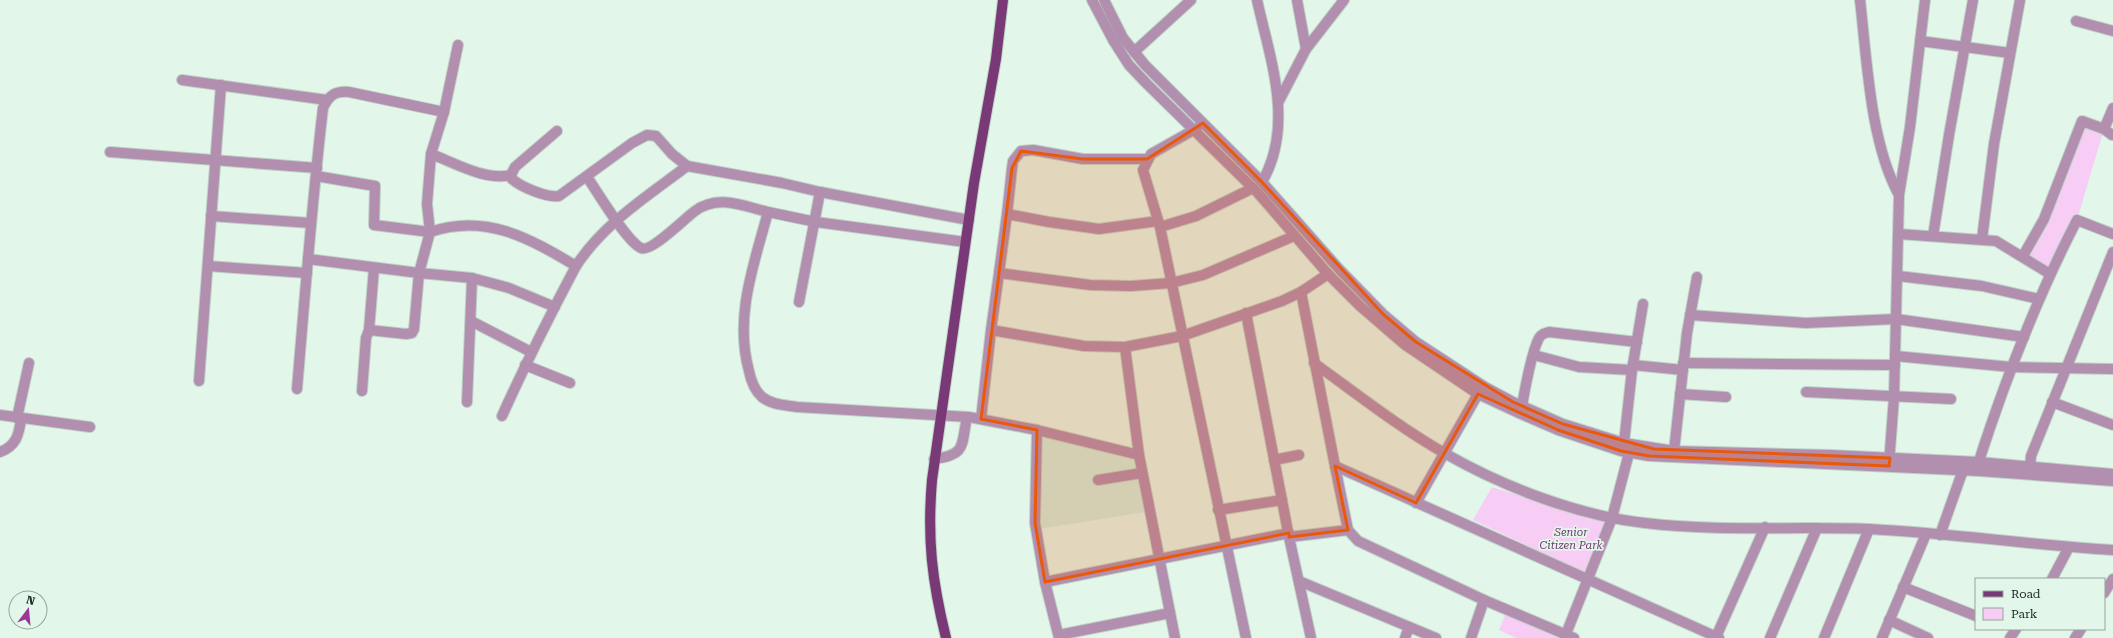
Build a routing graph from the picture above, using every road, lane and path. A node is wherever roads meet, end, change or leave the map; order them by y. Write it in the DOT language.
graph roads {
  1 [pos="1003,0"];
  2 [pos="1092,0"];
  3 [pos="1104,0"];
  4 [pos="1191,0"];
  5 [pos="1258,0"];
  6 [pos="1297,0"];
  7 [pos="1860,0"];
  8 [pos="1925,0"];
  9 [pos="1973,0"];
  10 [pos="2020,0"];
  11 [pos="1341,2"];
  12 [pos="2076,21"];
  13 [pos="2113,31"];
  14 [pos="1920,40"];
  15 [pos="458,45"];
  16 [pos="1965,46"];
  17 [pos="1306,50"];
  18 [pos="1134,52"];
  19 [pos="2010,53"];
  20 [pos="182,80"];
  21 [pos="221,85"];
  22 [pos="327,100"];
  23 [pos="1279,101"];
  24 [pos="2113,108"];
  25 [pos="444,112"];
  26 [pos="1203,123"];
  27 [pos="557,130"];
  28 [pos="1193,131"];
  29 [pos="2111,133"];
  30 [pos="110,152"];
  31 [pos="431,154"];
  32 [pos="1147,159"];
  33 [pos="216,161"];
  34 [pos="687,166"];
  35 [pos="316,172"];
  36 [pos="511,175"];
  37 [pos="587,177"];
  38 [pos="1262,182"];
  39 [pos="1253,188"];
  40 [pos="820,192"];
  41 [pos="1899,195"];
  42 [pos="768,212"];
  43 [pos="1007,214"];
  44 [pos="212,216"];
  45 [pos="616,220"];
  46 [pos="968,220"];
  47 [pos="816,222"];
  48 [pos="311,223"];
  49 [pos="1159,224"];
  50 [pos="430,232"];
  51 [pos="1899,234"];
  52 [pos="2113,234"];
  53 [pos="1294,236"];
  54 [pos="1933,236"];
  55 [pos="1982,239"];
  56 [pos="965,242"];
  57 [pos="2113,252"];
  58 [pos="2023,256"];
  59 [pos="308,259"];
  60 [pos="208,266"];
  61 [pos="576,266"];
  62 [pos="374,268"];
  63 [pos="307,273"];
  64 [pos="419,273"];
  65 [pos="999,273"];
  66 [pos="1328,274"];
  67 [pos="2050,274"];
  68 [pos="1898,276"];
  69 [pos="1697,277"];
  70 [pos="472,278"];
  71 [pos="1170,283"];
  72 [pos="1301,292"];
  73 [pos="2040,299"];
  74 [pos="799,302"];
  75 [pos="1643,304"];
  76 [pos="555,307"];
  77 [pos="1246,313"];
  78 [pos="1690,315"];
  79 [pos="1896,319"];
  80 [pos="471,322"];
  81 [pos="369,330"];
  82 [pos="991,330"];
  83 [pos="1182,336"];
  84 [pos="2024,337"];
  85 [pos="1637,342"];
  86 [pos="1125,347"];
  87 [pos="531,352"];
  88 [pos="1534,355"];
  89 [pos="1895,360"];
  90 [pos="29,363"];
  91 [pos="1314,363"];
  92 [pos="525,365"];
  93 [pos="1683,366"];
  94 [pos="1633,367"];
  95 [pos="2011,367"];
  96 [pos="2066,369"];
  97 [pos="2113,369"];
  98 [pos="200,381"];
  99 [pos="570,383"];
  100 [pos="298,389"];
  101 [pos="362,391"];
  102 [pos="1806,392"];
  103 [pos="1478,394"];
  104 [pos="1680,394"];
  105 [pos="1726,397"];
  106 [pos="1894,397"];
  107 [pos="1950,399"];
  108 [pos="467,402"];
  109 [pos="2052,402"];
  110 [pos="1522,406"];
  111 [pos="0,415"];
  112 [pos="940,415"];
  113 [pos="502,416"];
  114 [pos="967,417"];
  115 [pos="19,419"];
  116 [pos="981,419"];
  117 [pos="2113,425"];
  118 [pos="90,427"];
  119 [pos="1037,430"];
  120 [pos="1624,443"];
  121 [pos="1674,451"];
  122 [pos="0,452"];
  123 [pos="1445,453"];
  124 [pos="1629,453"];
  125 [pos="1139,455"];
  126 [pos="1299,455"];
  127 [pos="934,459"];
  128 [pos="1274,460"];
  129 [pos="1889,462"];
  130 [pos="1335,466"];
  131 [pos="1977,466"];
  132 [pos="2030,466"];
  133 [pos="1963,470"];
  134 [pos="1142,473"];
  135 [pos="2113,474"];
  136 [pos="1098,480"];
  137 [pos="2113,481"];
  138 [pos="1282,500"];
  139 [pos="1416,503"];
  140 [pos="1218,510"];
  141 [pos="1612,518"];
  142 [pos="1765,528"];
  143 [pos="1817,528"];
  144 [pos="1869,529"];
  145 [pos="1348,530"];
  146 [pos="1926,534"];
  147 [pos="1289,535"];
  148 [pos="1940,535"];
  149 [pos="1225,545"];
  150 [pos="2069,547"];
  151 [pos="2113,550"];
  152 [pos="1158,559"];
  153 [pos="2053,578"];
  154 [pos="1588,579"];
  155 [pos="2113,580"];
  156 [pos="1298,581"];
  157 [pos="1045,582"];
  158 [pos="1903,587"];
  159 [pos="2105,592"];
  160 [pos="1484,600"];
  161 [pos="1170,613"];
  162 [pos="1975,616"];
  163 [pos="1890,620"];
  164 [pos="1409,627"];
  165 [pos="1570,636"];
  166 [pos="1059,637"];
  167 [pos="1717,637"];
  168 [pos="946,638"];
  169 [pos="1175,638"];
  170 [pos="1246,638"];
  171 [pos="1311,638"];
  172 [pos="1405,638"];
  173 [pos="1436,638"];
  174 [pos="1471,638"];
  175 [pos="1770,638"];
  176 [pos="1824,638"];
  177 [pos="1882,638"];
  178 [pos="1928,638"];
  1 -- 46 [label="main road"];
  2 -- 28 [label="street"];
  3 -- 18 [label="street"];
  4 -- 18 [label="street"];
  5 -- 23 [label="street"];
  6 -- 17 [label="street"];
  7 -- 41 [label="street"];
  8 -- 14 [label="street"];
  9 -- 16 [label="street"];
  10 -- 19 [label="street"];
  11 -- 17 [label="street"];
  12 -- 13 [label="street"];
  14 -- 16 [label="street"];
  14 -- 41 [label="street"];
  15 -- 25 [label="street"];
  16 -- 19 [label="street"];
  16 -- 54 [label="street"];
  17 -- 23 [label="street"];
  18 -- 26 [label="street"];
  19 -- 55 [label="street"];
  20 -- 21 [label="street"];
  21 -- 22 [label="street"];
  21 -- 33 [label="street"];
  22 -- 25 [label="street"];
  22 -- 35 [label="street"];
  23 -- 38 [label="street"];
  24 -- 29 [label="street"];
  25 -- 31 [label="street"];
  26 -- 28 [label="street"];
  26 -- 38 [label="street"];
  27 -- 36 [label="street"];
  28 -- 32 [label="street"];
  28 -- 39 [label="street"];
  29 -- 58 [label="street"];
  30 -- 33 [label="street"];
  31 -- 36 [label="street"];
  31 -- 50 [label="street"];
  32 -- 43 [label="street"];
  32 -- 49 [label="street"];
  33 -- 35 [label="street"];
  33 -- 44 [label="street"];
  34 -- 37 [label="street"];
  34 -- 40 [label="street"];
  34 -- 45 [label="street"];
  35 -- 48 [label="street"];
  35 -- 50 [label="street"];
  36 -- 37 [label="street"];
  37 -- 45 [label="street"];
  38 -- 110 [label="street"];
  39 -- 49 [label="street"];
  39 -- 53 [label="street"];
  40 -- 46 [label="street"];
  40 -- 47 [label="street"];
  41 -- 51 [label="street"];
  42 -- 45 [label="street"];
  42 -- 47 [label="street"];
  42 -- 112 [label="street"];
  43 -- 49 [label="street"];
  43 -- 65 [label="street"];
  44 -- 48 [label="street"];
  44 -- 60 [label="street"];
  45 -- 61 [label="street"];
  46 -- 56 [label="main road"];
  47 -- 56 [label="street"];
  47 -- 74 [label="street"];
  48 -- 59 [label="street"];
  49 -- 71 [label="street"];
  50 -- 61 [label="street"];
  50 -- 64 [label="street"];
  51 -- 54 [label="street"];
  51 -- 68 [label="street"];
  52 -- 67 [label="street"];
  53 -- 66 [label="street"];
  53 -- 71 [label="street"];
  54 -- 55 [label="street"];
  55 -- 58 [label="street"];
  56 -- 112 [label="main road"];
  57 -- 96 [label="street"];
  58 -- 67 [label="street"];
  59 -- 62 [label="street"];
  59 -- 63 [label="street"];
  60 -- 63 [label="street"];
  60 -- 98 [label="street"];
  61 -- 76 [label="street"];
  62 -- 64 [label="street"];
  62 -- 81 [label="street"];
  63 -- 100 [label="street"];
  64 -- 70 [label="street"];
  64 -- 81 [label="street"];
  65 -- 71 [label="street"];
  65 -- 82 [label="street"];
  66 -- 72 [label="street"];
  66 -- 103 [label="street"];
  67 -- 73 [label="street"];
  68 -- 73 [label="street"];
  68 -- 79 [label="street"];
  69 -- 78 [label="street"];
  70 -- 76 [label="street"];
  70 -- 80 [label="street"];
  71 -- 83 [label="street"];
  72 -- 77 [label="street"];
  72 -- 91 [label="street"];
  73 -- 84 [label="street"];
  75 -- 85 [label="street"];
  76 -- 87 [label="street"];
  77 -- 83 [label="street"];
  77 -- 128 [label="street"];
  78 -- 79 [label="street"];
  78 -- 93 [label="street"];
  79 -- 84 [label="street"];
  79 -- 89 [label="street"];
  80 -- 87 [label="street"];
  80 -- 108 [label="street"];
  81 -- 101 [label="street"];
  82 -- 86 [label="street"];
  82 -- 116 [label="street"];
  83 -- 86 [label="street"];
  83 -- 140 [label="street"];
  84 -- 95 [label="street"];
  85 -- 88 [label="street"];
  85 -- 94 [label="street"];
  86 -- 125 [label="street"];
  87 -- 92 [label="street"];
  88 -- 94 [label="street"];
  88 -- 110 [label="street"];
  89 -- 93 [label="street"];
  89 -- 95 [label="street"];
  89 -- 106 [label="street"];
  90 -- 115 [label="street"];
  91 -- 123 [label="street"];
  91 -- 130 [label="street"];
  92 -- 99 [label="street"];
  92 -- 113 [label="street"];
  93 -- 94 [label="street"];
  93 -- 104 [label="street"];
  94 -- 120 [label="street"];
  95 -- 96 [label="street"];
  95 -- 131 [label="street"];
  96 -- 97 [label="street"];
  96 -- 109 [label="street"];
  102 -- 106 [label="street"];
  103 -- 123 [label="street"];
  103 -- 124 [label="street"];
  104 -- 105 [label="street"];
  104 -- 121 [label="street"];
  106 -- 107 [label="street"];
  106 -- 129 [label="street"];
  109 -- 117 [label="street"];
  109 -- 132 [label="street"];
  110 -- 120 [label="street"];
  111 -- 115 [label="street"];
  112 -- 114 [label="street"];
  112 -- 127 [label="main road"];
  114 -- 116 [label="street"];
  114 -- 127 [label="street"];
  115 -- 118 [label="street"];
  115 -- 122 [label="street"];
  116 -- 119 [label="street"];
  119 -- 125 [label="street"];
  119 -- 157 [label="street"];
  120 -- 121 [label="street"];
  121 -- 129 [label="street"];
  123 -- 139 [label="street"];
  123 -- 141 [label="street"];
  124 -- 129 [label="street"];
  124 -- 141 [label="street"];
  125 -- 134 [label="street"];
  126 -- 128 [label="street"];
  127 -- 168 [label="main road"];
  128 -- 138 [label="street"];
  129 -- 131 [label="street"];
  129 -- 133 [label="street"];
  130 -- 139 [label="street"];
  130 -- 145 [label="street"];
  131 -- 132 [label="street"];
  131 -- 133 [label="street"];
  131 -- 137 [label="street"];
  132 -- 135 [label="street"];
  133 -- 148 [label="street"];
  134 -- 136 [label="street"];
  134 -- 152 [label="street"];
  138 -- 140 [label="street"];
  138 -- 147 [label="street"];
  139 -- 154 [label="street"];
  140 -- 149 [label="street"];
  141 -- 142 [label="street"];
  141 -- 154 [label="street"];
  142 -- 143 [label="street"];
  142 -- 167 [label="street"];
  143 -- 144 [label="street"];
  143 -- 175 [label="street"];
  144 -- 146 [label="street"];
  144 -- 176 [label="street"];
  145 -- 147 [label="street"];
  145 -- 160 [label="street"];
  146 -- 148 [label="street"];
  146 -- 158 [label="street"];
  147 -- 149 [label="street"];
  147 -- 156 [label="street"];
  148 -- 150 [label="street"];
  149 -- 152 [label="street"];
  149 -- 170 [label="street"];
  150 -- 151 [label="street"];
  150 -- 153 [label="street"];
  152 -- 157 [label="street"];
  152 -- 161 [label="street"];
  154 -- 165 [label="street"];
  154 -- 167 [label="street"];
  155 -- 159 [label="street"];
  156 -- 164 [label="street"];
  156 -- 171 [label="street"];
  157 -- 166 [label="street"];
  158 -- 162 [label="street"];
  158 -- 163 [label="street"];
  160 -- 165 [label="street"];
  160 -- 174 [label="street"];
  161 -- 166 [label="street"];
  161 -- 169 [label="street"];
  163 -- 177 [label="street"];
  163 -- 178 [label="street"];
  164 -- 172 [label="street"];
  164 -- 173 [label="street"];
}
